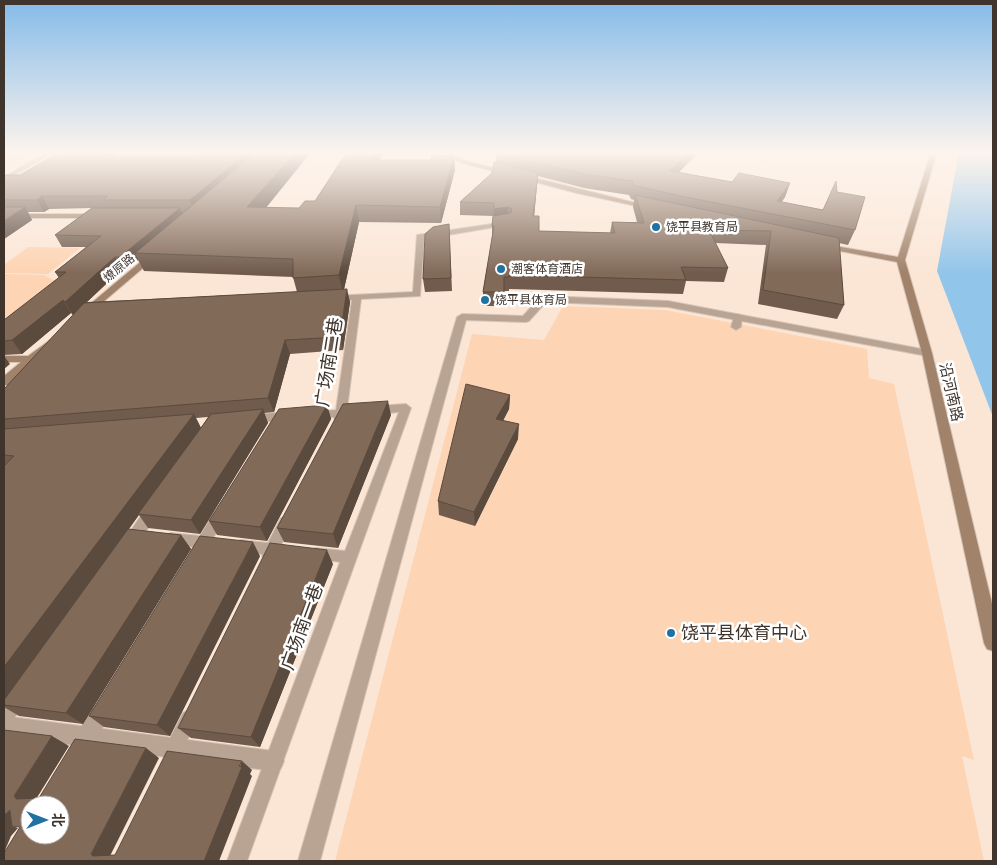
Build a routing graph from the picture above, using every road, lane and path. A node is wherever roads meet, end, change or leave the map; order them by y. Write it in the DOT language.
graph roads {
  1 [pos="582,192"];
  2 [pos="922,192"];
  3 [pos="662,210"];
  4 [pos="4,216"];
  5 [pos="111,216"];
  6 [pos="508,223"];
  7 [pos="815,244"];
  8 [pos="163,247"];
  9 [pos="901,260"];
  10 [pos="358,297"];
  11 [pos="328,298"];
  12 [pos="107,310"];
  13 [pos="84,314"];
  14 [pos="59,335"];
  15 [pos="927,353"];
  16 [pos="4,359"];
  17 [pos="30,359"];
  18 [pos="4,382"];
  19 [pos="341,413"];
  20 [pos="280,417"];
  21 [pos="242,420"];
  22 [pos="333,430"];
  23 [pos="270,433"];
  24 [pos="229,500"];
  25 [pos="158,503"];
  26 [pos="294,506"];
  27 [pos="135,535"];
  28 [pos="204,542"];
  29 [pos="272,549"];
  30 [pos="124,551"];
  31 [pos="349,557"];
  32 [pos="194,559"];
  33 [pos="263,566"];
  34 [pos="993,643"];
  35 [pos="27,687"];
  36 [pos="112,694"];
  37 [pos="195,705"];
  38 [pos="4,719"];
  39 [pos="4,726"];
  40 [pos="82,744"];
  41 [pos="170,757"];
  42 [pos="274,761"];
  43 [pos="237,861"];
  44 [pos="310,861"];
  1 -- 3 [label="main road"];
  2 -- 9 [label="main road"];
  4 -- 5 [label="main road"];
  6 -- 10 [label="lane"];
  7 -- 9 [label="main road"];
  8 -- 13 [label="main road, 燎原路"];
  9 -- 15 [label="main road, 沿河南路"];
  10 -- 11 [label="lane"];
  10 -- 19 [label="lane, 广场南二巷"];
  12 -- 13 [label="lane"];
  14 -- 17 [label="main road"];
  15 -- 34 [label="main road, 沿河南路"];
  15 -- 44 [label="street"];
  16 -- 17 [label="main road"];
  17 -- 18 [label="main road"];
  19 -- 20 [label="lane"];
  19 -- 22 [label="lane, 广场南二巷"];
  19 -- 31 [label="lane, 广场南一巷"];
  20 -- 21 [label="lane"];
  20 -- 23 [label="lane"];
  24 -- 28 [label="lane"];
  25 -- 27 [label="lane"];
  26 -- 29 [label="lane"];
  27 -- 28 [label="lane"];
  27 -- 30 [label="lane"];
  28 -- 29 [label="lane"];
  28 -- 32 [label="lane"];
  29 -- 31 [label="lane"];
  29 -- 33 [label="lane"];
  31 -- 42 [label="lane, 广场南一巷"];
  35 -- 38 [label="lane"];
  36 -- 40 [label="lane"];
  37 -- 41 [label="lane"];
  39 -- 40 [label="street"];
  40 -- 41 [label="street"];
  41 -- 42 [label="street"];
  42 -- 43 [label="lane, 广场南一巷"];
}
